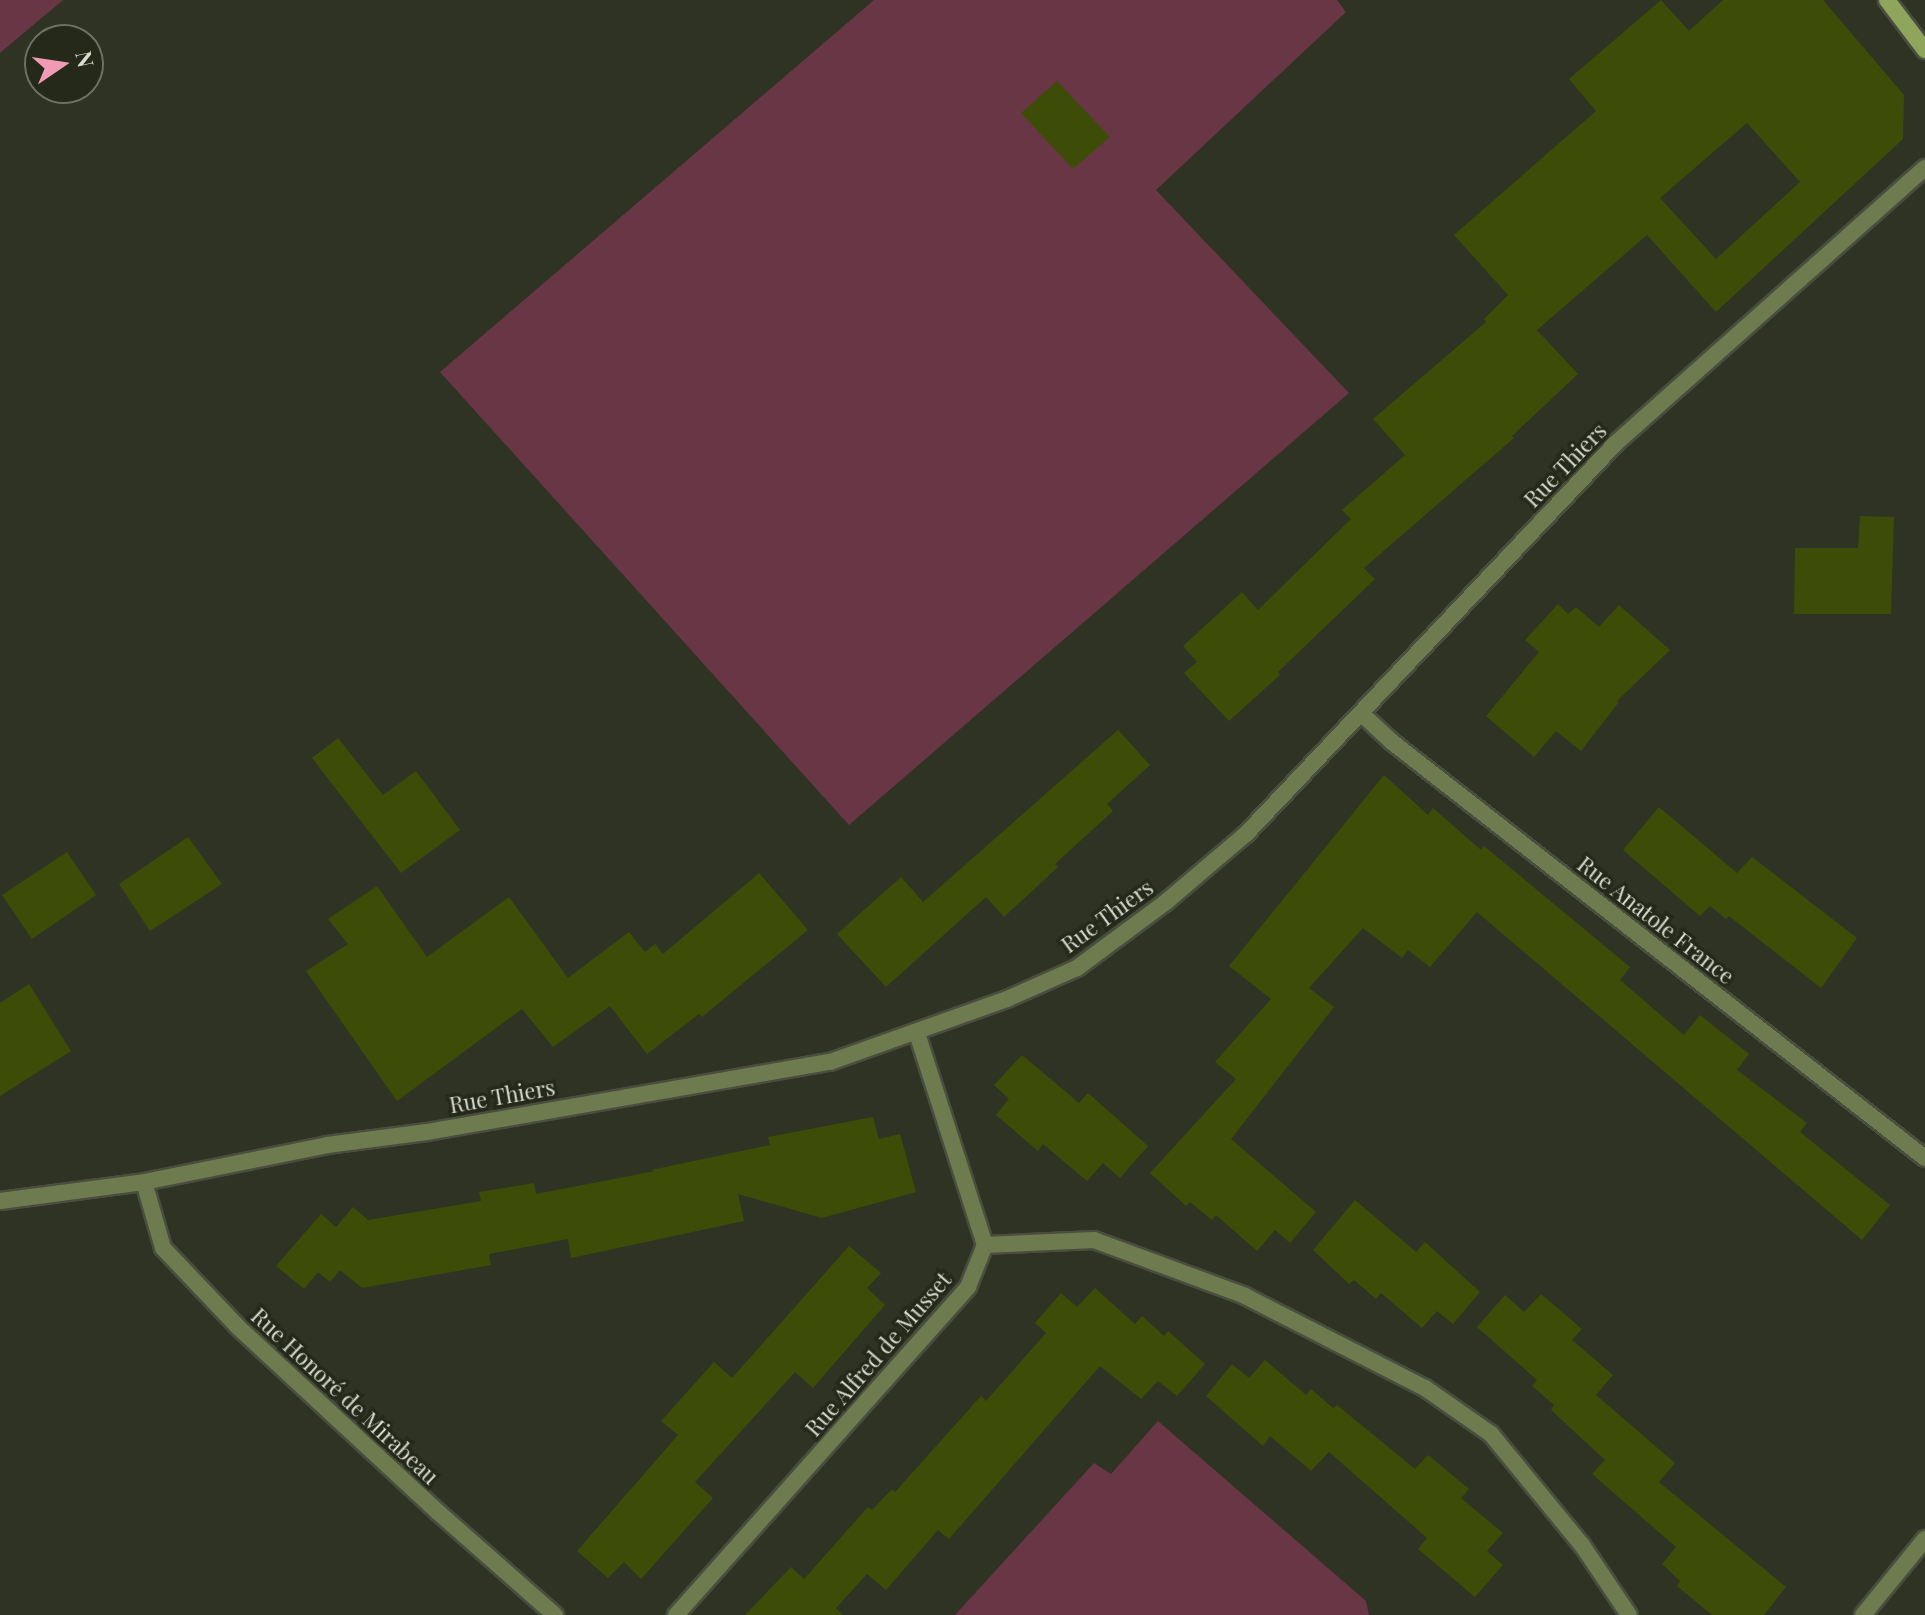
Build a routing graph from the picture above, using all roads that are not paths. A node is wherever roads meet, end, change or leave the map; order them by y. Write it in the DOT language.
graph roads {
  1 [pos="1887,0"];
  2 [pos="1925,50"];
  3 [pos="1925,168"];
  4 [pos="1362,714"];
  5 [pos="917,1033"];
  6 [pos="1925,1158"];
  7 [pos="144,1182"];
  8 [pos="0,1201"];
  9 [pos="985,1245"];
  10 [pos="1925,1539"];
  11 [pos="555,1615"];
  12 [pos="676,1615"];
  13 [pos="1629,1615"];
  14 [pos="1863,1615"];
  1 -- 2 [label="main road"];
  3 -- 4 [label="street, Rue Thiers"];
  4 -- 5 [label="street, Rue Thiers"];
  4 -- 6 [label="street, Rue Anatole France"];
  5 -- 7 [label="street, Rue Thiers"];
  5 -- 9 [label="street"];
  7 -- 8 [label="street, Rue Thiers"];
  7 -- 11 [label="street, Rue Honoré de Mirabeau"];
  9 -- 12 [label="street, Rue Alfred de Musset"];
  9 -- 13 [label="street"];
  10 -- 14 [label="street"];
}
